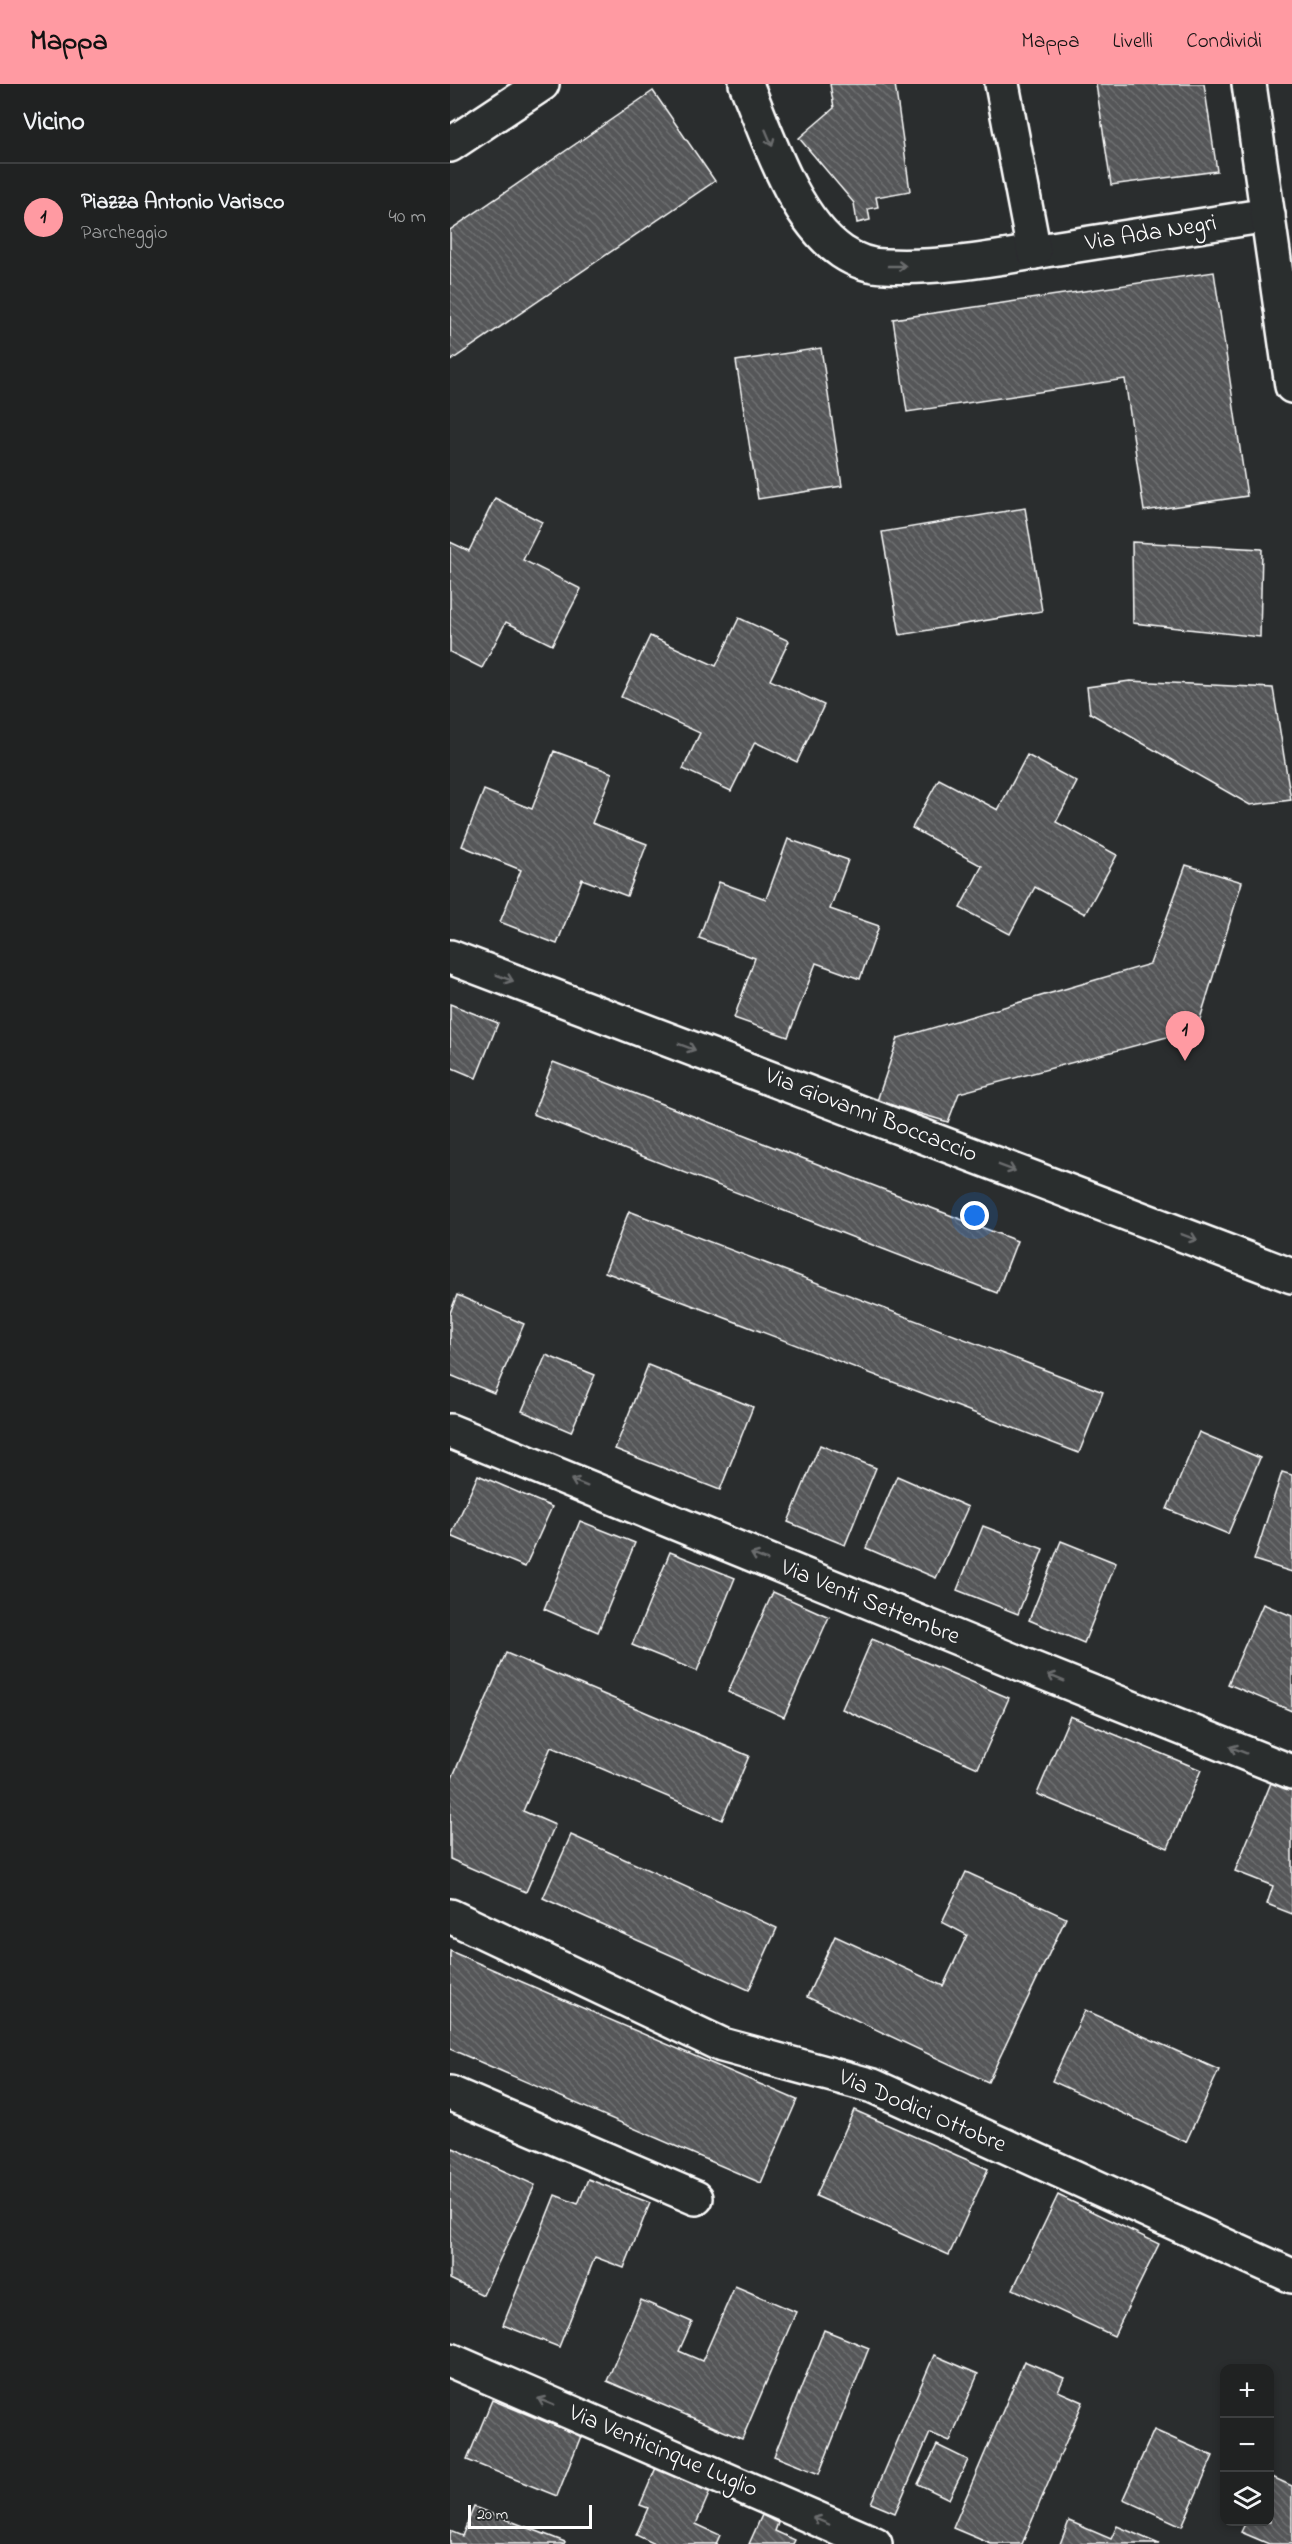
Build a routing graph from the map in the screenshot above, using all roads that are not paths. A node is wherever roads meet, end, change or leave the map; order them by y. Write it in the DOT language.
graph roads {
  1 [pos="543,84"];
  2 [pos="746,84"];
  3 [pos="1002,84"];
  4 [pos="1249,84"];
  5 [pos="450,145"];
  6 [pos="1268,215"];
  7 [pos="1034,252"];
  8 [pos="1292,386"];
  9 [pos="450,957"];
  10 [pos="1292,1276"];
  11 [pos="450,1431"];
  12 [pos="1292,1772"];
  13 [pos="450,1916"];
  14 [pos="450,2093"];
  15 [pos="696,2198"];
  16 [pos="1292,2276"];
  17 [pos="450,2360"];
  18 [pos="875,2544"];
  1 -- 5 [label="street"];
  2 -- 7 [label="street, Via Ada Negri, one-way"];
  3 -- 7 [label="street"];
  4 -- 6 [label="street"];
  6 -- 7 [label="street, Via Ada Negri"];
  6 -- 8 [label="street"];
  9 -- 10 [label="street, Via Giovanni Boccaccio, one-way"];
  12 -- 11 [label="street, Via Venti Settembre, one-way"];
  13 -- 16 [label="street, Via Dodici Ottobre"];
  14 -- 15 [label="street"];
  18 -- 17 [label="street, Via Venticinque Luglio, one-way"];
}
